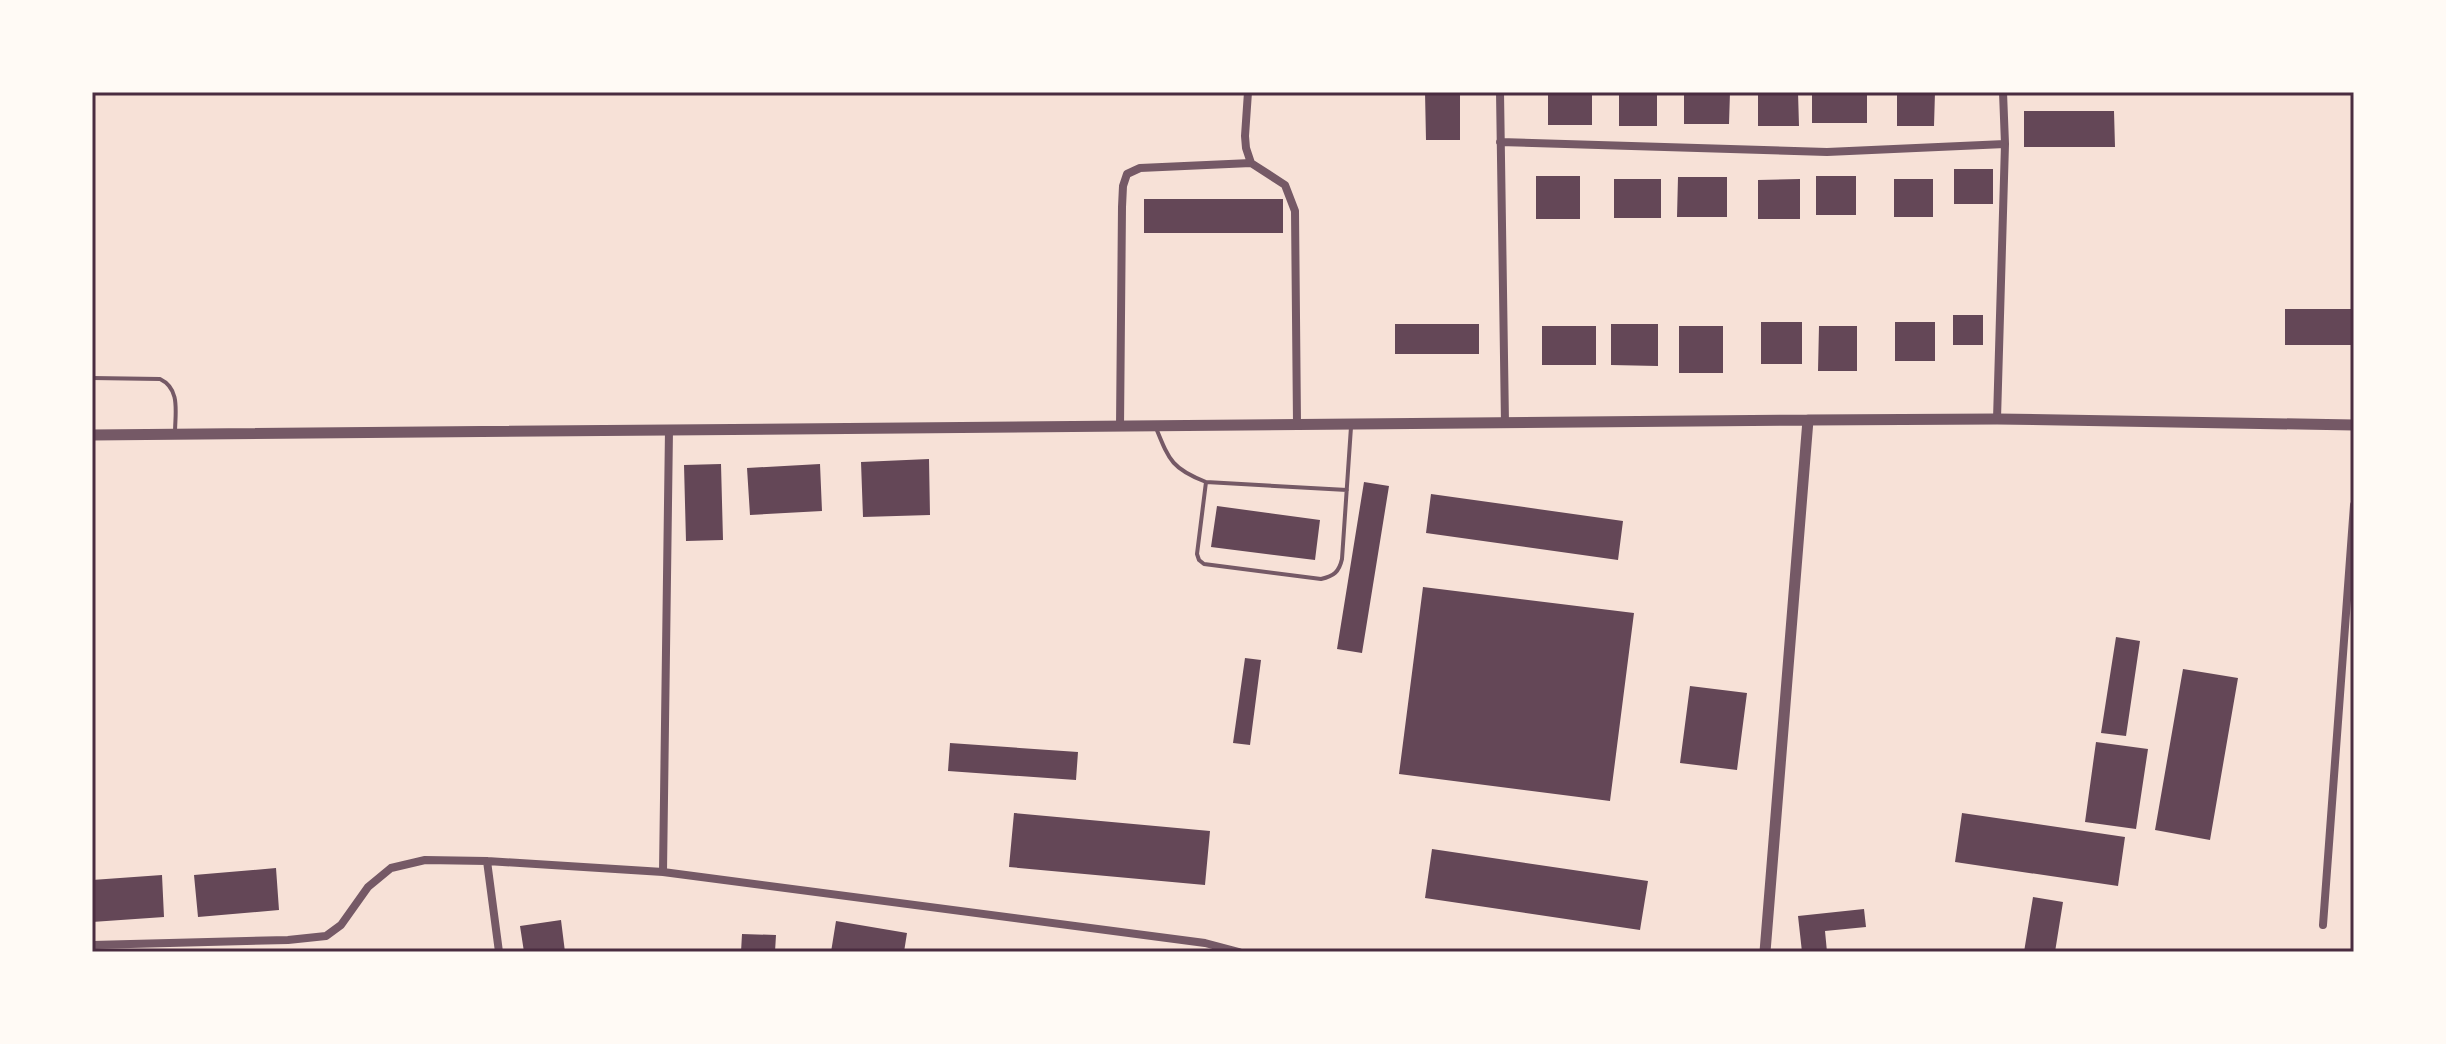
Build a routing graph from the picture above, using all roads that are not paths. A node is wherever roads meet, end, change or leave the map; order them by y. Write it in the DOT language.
graph roads {
  1 [pos="1248,92"];
  2 [pos="1500,92"];
  3 [pos="2003,92"];
  4 [pos="1500,142"];
  5 [pos="2005,144"];
  6 [pos="1251,163"];
  7 [pos="92,378"];
  8 [pos="1997,419"];
  9 [pos="1808,420"];
  10 [pos="1297,423"];
  11 [pos="1505,423"];
  12 [pos="1352,425"];
  13 [pos="2354,425"];
  14 [pos="1120,427"];
  15 [pos="1155,427"];
  16 [pos="669,430"];
  17 [pos="92,435"];
  18 [pos="175,435"];
  19 [pos="1206,482"];
  20 [pos="1347,490"];
  21 [pos="2354,505"];
  22 [pos="487,861"];
  23 [pos="663,872"];
  24 [pos="2323,925"];
  25 [pos="92,945"];
  26 [pos="499,952"];
  27 [pos="1239,952"];
  28 [pos="1765,952"];
  1 -- 6 [label="street"];
  2 -- 4 [label="street"];
  3 -- 5 [label="street"];
  4 -- 5 [label="street"];
  4 -- 11 [label="street"];
  5 -- 8 [label="street"];
  6 -- 10 [label="street"];
  6 -- 14 [label="street"];
  7 -- 18 [label="lane"];
  8 -- 9 [label="street"];
  8 -- 13 [label="street"];
  9 -- 11 [label="street"];
  9 -- 28 [label="street"];
  10 -- 12 [label="street"];
  10 -- 15 [label="street"];
  11 -- 12 [label="street"];
  12 -- 20 [label="lane"];
  14 -- 15 [label="street"];
  14 -- 16 [label="street"];
  15 -- 19 [label="lane"];
  16 -- 18 [label="street"];
  16 -- 23 [label="street"];
  17 -- 18 [label="street"];
  19 -- 20 [label="lane"];
  19 -- 20 [label="lane"];
  21 -- 24 [label="street"];
  22 -- 23 [label="street"];
  22 -- 25 [label="street"];
  22 -- 26 [label="street"];
  23 -- 27 [label="street"];
}
